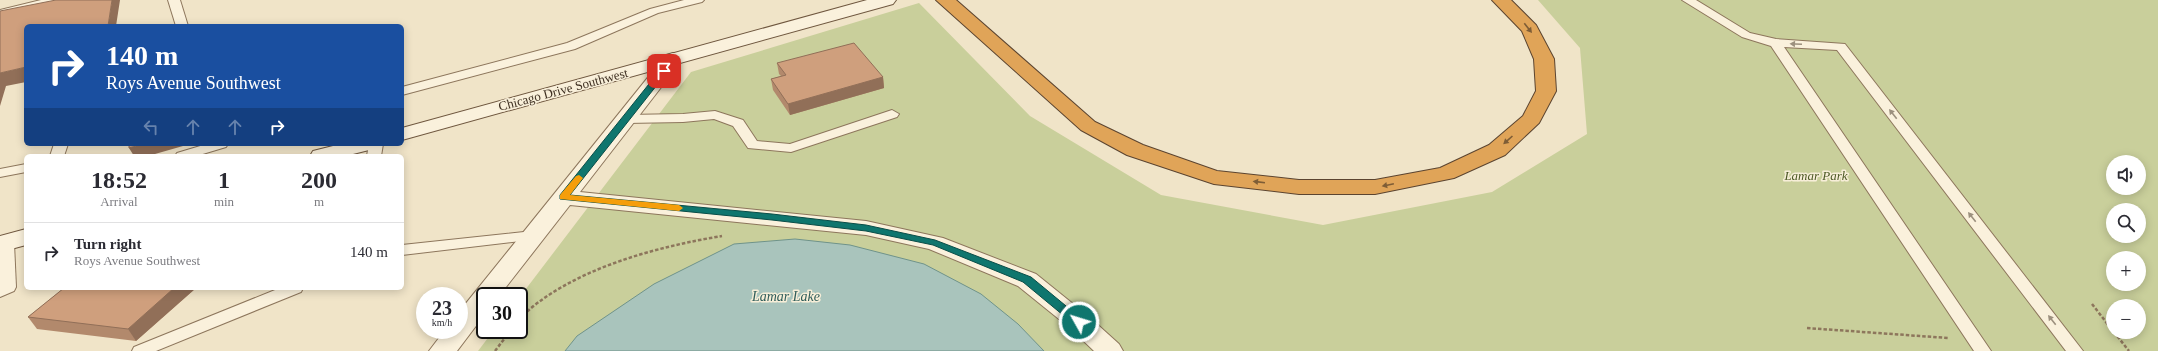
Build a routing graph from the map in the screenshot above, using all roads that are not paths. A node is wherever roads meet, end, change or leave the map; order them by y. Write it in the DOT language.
graph roads {
  1 [pos="55,0"];
  2 [pos="174,0"];
  3 [pos="698,0"];
  4 [pos="887,0"];
  5 [pos="945,0"];
  6 [pos="1501,0"];
  7 [pos="1694,1"];
  8 [pos="0,13"];
  9 [pos="181,24"];
  10 [pos="1775,43"];
  11 [pos="674,59"];
  12 [pos="404,90"];
  13 [pos="892,114"];
  14 [pos="626,119"];
  15 [pos="404,133"];
  16 [pos="214,146"];
  17 [pos="358,146"];
  18 [pos="188,154"];
  19 [pos="328,154"];
  20 [pos="24,168"];
  21 [pos="0,173"];
  22 [pos="563,197"];
  23 [pos="533,236"];
  24 [pos="11,242"];
  25 [pos="404,250"];
  26 [pos="492,287"];
  27 [pos="290,290"];
  28 [pos="0,292"];
  29 [pos="476,308"];
  30 [pos="468,318"];
  31 [pos="452,339"];
  32 [pos="1979,345"];
  33 [pos="140,351"];
  34 [pos="442,351"];
  35 [pos="1110,351"];
  36 [pos="2075,351"];
  1 -- 8 [label="lane"];
  2 -- 9 [label="lane"];
  3 -- 12 [label="lane"];
  4 -- 11 [label="street, Chicago Drive Southwest"];
  6 -- 5 [label="highway, one-way"];
  7 -- 10 [label="lane"];
  10 -- 32 [label="lane"];
  36 -- 10 [label="lane, one-way"];
  11 -- 14 [label="street"];
  11 -- 15 [label="street, Chicago Drive Southwest"];
  13 -- 14 [label="lane"];
  14 -- 22 [label="street"];
  16 -- 18 [label="lane"];
  17 -- 19 [label="street"];
  20 -- 21 [label="lane"];
  22 -- 23 [label="street"];
  22 -- 35 [label="street"];
  23 -- 25 [label="lane"];
  23 -- 26 [label="street"];
  24 -- 28 [label="lane"];
  27 -- 33 [label="lane"];
  29 -- 30 [label="street"];
  31 -- 34 [label="street"];
}
